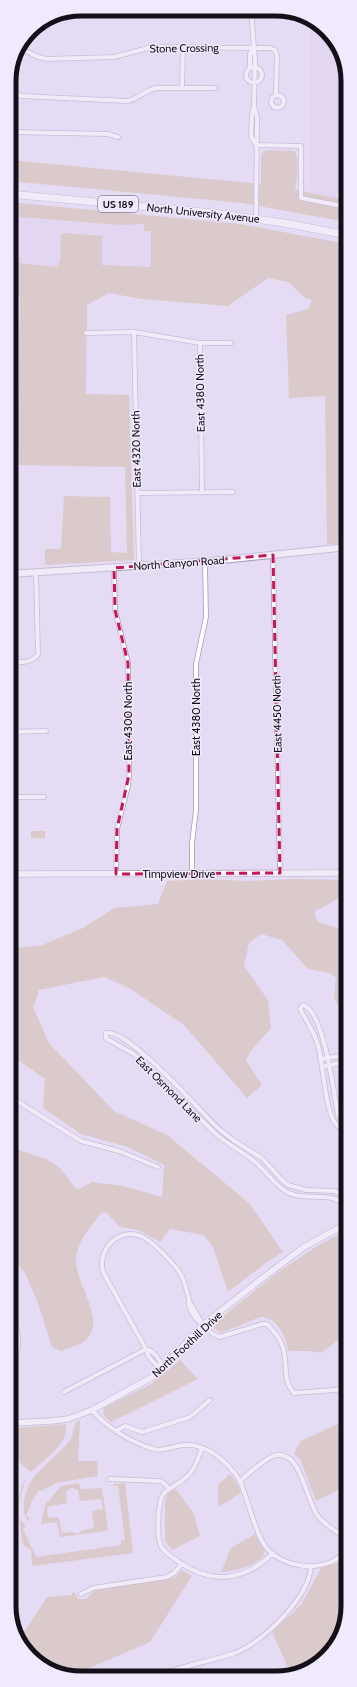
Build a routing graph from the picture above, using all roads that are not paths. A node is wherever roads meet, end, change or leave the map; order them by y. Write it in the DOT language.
graph roads {
  1 [pos="251,16"];
  2 [pos="183,47"];
  3 [pos="253,47"];
  4 [pos="24,50"];
  5 [pos="252,68"];
  6 [pos="254,82"];
  7 [pos="182,88"];
  8 [pos="215,88"];
  9 [pos="16,93"];
  10 [pos="276,95"];
  11 [pos="16,132"];
  12 [pos="118,137"];
  13 [pos="256,145"];
  14 [pos="16,195"];
  15 [pos="341,206"];
  16 [pos="256,219"];
  17 [pos="341,234"];
  18 [pos="134,332"];
  19 [pos="86,333"];
  20 [pos="200,343"];
  21 [pos="231,343"];
  22 [pos="202,491"];
  23 [pos="233,492"];
  24 [pos="137,493"];
  25 [pos="341,548"];
  26 [pos="273,555"];
  27 [pos="206,562"];
  28 [pos="139,566"];
  29 [pos="114,568"];
  30 [pos="36,572"];
  31 [pos="16,573"];
  32 [pos="16,662"];
  33 [pos="16,732"];
  34 [pos="46,732"];
  35 [pos="16,797"];
  36 [pos="44,797"];
  37 [pos="341,872"];
  38 [pos="280,873"];
  39 [pos="16,874"];
  40 [pos="116,874"];
  41 [pos="192,874"];
  42 [pos="341,1056"];
  43 [pos="328,1058"];
  44 [pos="320,1059"];
  45 [pos="341,1062"];
  46 [pos="329,1065"];
  47 [pos="322,1067"];
  48 [pos="16,1100"];
  49 [pos="341,1119"];
  50 [pos="341,1128"];
  51 [pos="250,1151"];
  52 [pos="246,1156"];
  53 [pos="158,1168"];
  54 [pos="341,1194"];
  55 [pos="341,1202"];
  56 [pos="341,1227"];
  57 [pos="203,1325"];
  58 [pos="16,1328"];
  59 [pos="146,1349"];
  60 [pos="16,1353"];
  61 [pos="164,1368"];
  62 [pos="341,1390"];
  63 [pos="64,1392"];
  64 [pos="210,1400"];
  65 [pos="92,1410"];
  66 [pos="16,1423"];
  67 [pos="116,1431"];
  68 [pos="202,1448"];
  69 [pos="110,1479"];
  70 [pos="240,1481"];
  71 [pos="168,1487"];
  72 [pos="341,1535"];
  73 [pos="273,1553"];
  74 [pos="341,1554"];
  75 [pos="182,1564"];
  76 [pos="311,1566"];
  77 [pos="81,1594"];
  78 [pos="176,1671"];
  1 -- 3 [label="street"];
  2 -- 3 [label="street, Stone Crossing"];
  2 -- 4 [label="street, Stone Crossing"];
  2 -- 7 [label="street"];
  3 -- 5 [label="street"];
  3 -- 10 [label="street, Stone Crossing"];
  5 -- 6 [label="street"];
  5 -- 6 [label="street"];
  5 -- 6 [label="street"];
  6 -- 13 [label="street"];
  7 -- 8 [label="street"];
  7 -- 9 [label="street"];
  11 -- 12 [label="street"];
  13 -- 15 [label="street"];
  13 -- 16 [label="street"];
  14 -- 16 [label="highway, North University Avenue / US 189"];
  16 -- 17 [label="highway, North University Avenue / US 189"];
  18 -- 19 [label="street"];
  18 -- 20 [label="street"];
  18 -- 24 [label="street, East 4320 North"];
  20 -- 21 [label="street"];
  20 -- 22 [label="street, East 4380 North"];
  22 -- 23 [label="street"];
  22 -- 24 [label="street"];
  24 -- 28 [label="street, East 4320 North"];
  25 -- 26 [label="main road, North Canyon Road"];
  26 -- 27 [label="main road, North Canyon Road"];
  26 -- 38 [label="street, East 4450 North"];
  27 -- 28 [label="main road, North Canyon Road"];
  27 -- 41 [label="street, East 4380 North"];
  28 -- 29 [label="main road, North Canyon Road"];
  29 -- 30 [label="main road, North Canyon Road"];
  29 -- 40 [label="street, East 4300 North"];
  30 -- 31 [label="main road, North Canyon Road"];
  30 -- 32 [label="street"];
  33 -- 34 [label="street"];
  35 -- 36 [label="street"];
  37 -- 38 [label="street, Timpview Drive"];
  38 -- 41 [label="street, Timpview Drive"];
  39 -- 40 [label="street, Timpview Drive"];
  40 -- 41 [label="street, Timpview Drive"];
  42 -- 43 [label="street"];
  43 -- 44 [label="street"];
  43 -- 44 [label="street"];
  43 -- 46 [label="street"];
  44 -- 47 [label="street"];
  45 -- 46 [label="street"];
  46 -- 47 [label="street"];
  46 -- 49 [label="street"];
  47 -- 50 [label="street"];
  48 -- 53 [label="street"];
  51 -- 52 [label="street"];
  51 -- 52 [label="street, East Osmond Lane"];
  51 -- 54 [label="street, East Osmond Lane"];
  52 -- 55 [label="street, East Osmond Lane"];
  56 -- 57 [label="street, North Foothill Drive"];
  57 -- 59 [label="street"];
  57 -- 61 [label="street, North Foothill Drive"];
  57 -- 62 [label="street"];
  58 -- 60 [label="street"];
  59 -- 61 [label="street"];
  59 -- 63 [label="street"];
  61 -- 65 [label="street, North Foothill Drive"];
  64 -- 67 [label="street"];
  65 -- 66 [label="street, North Foothill Drive"];
  65 -- 67 [label="street"];
  67 -- 68 [label="street"];
  68 -- 70 [label="street"];
  68 -- 71 [label="street"];
  69 -- 71 [label="street"];
  70 -- 72 [label="street"];
  70 -- 73 [label="street"];
  71 -- 75 [label="street"];
  73 -- 75 [label="street"];
  73 -- 76 [label="street"];
  74 -- 76 [label="street"];
  75 -- 77 [label="street"];
  76 -- 78 [label="street"];
}
